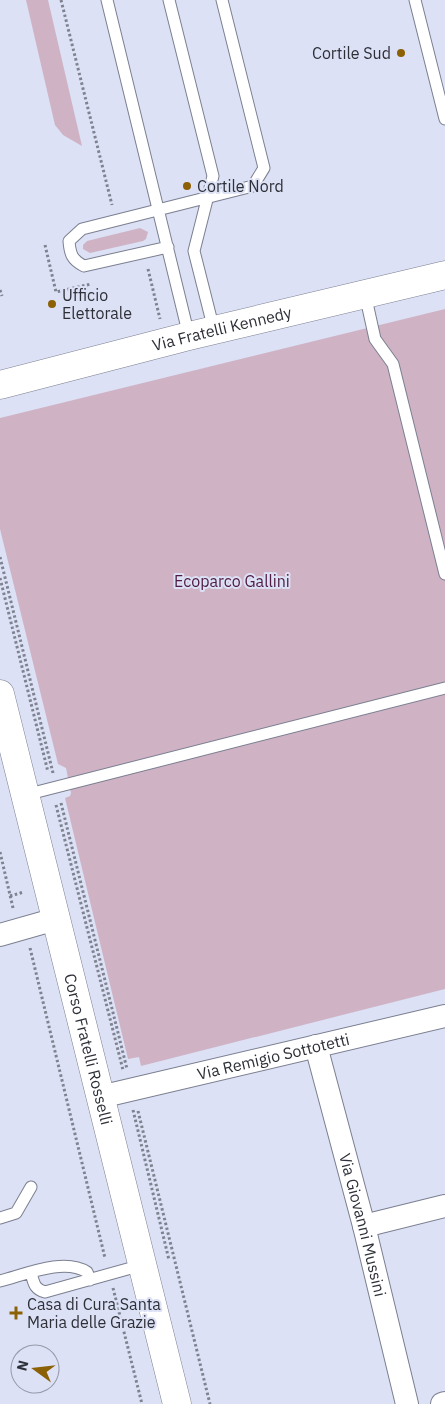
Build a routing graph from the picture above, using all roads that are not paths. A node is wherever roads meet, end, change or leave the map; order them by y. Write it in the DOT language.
graph roads {
  1 [pos="107,0"];
  2 [pos="169,0"];
  3 [pos="222,0"];
  4 [pos="415,0"];
  5 [pos="445,119"];
  6 [pos="209,196"];
  7 [pos="159,209"];
  8 [pos="168,247"];
  9 [pos="445,275"];
  10 [pos="365,294"];
  11 [pos="202,333"];
  12 [pos="0,385"];
  13 [pos="445,574"];
  14 [pos="445,688"];
  15 [pos="2,710"];
  16 [pos="25,795"];
  17 [pos="56,919"];
  18 [pos="0,935"];
  19 [pos="445,1016"];
  20 [pos="316,1046"];
  21 [pos="100,1097"];
  22 [pos="31,1188"];
  23 [pos="445,1206"];
  24 [pos="0,1218"];
  25 [pos="364,1226"];
  26 [pos="142,1265"];
  27 [pos="31,1273"];
  28 [pos="90,1280"];
  29 [pos="0,1281"];
  30 [pos="177,1404"];
  31 [pos="407,1404"];
  1 -- 7 [label="lane"];
  2 -- 6 [label="lane"];
  3 -- 6 [label="lane"];
  4 -- 5 [label="lane"];
  6 -- 7 [label="lane"];
  6 -- 11 [label="lane"];
  7 -- 8 [label="lane"];
  7 -- 8 [label="lane"];
  8 -- 11 [label="lane"];
  9 -- 10 [label="street, Via Fratelli Kennedy"];
  10 -- 11 [label="street, Via Fratelli Kennedy"];
  10 -- 13 [label="lane"];
  11 -- 12 [label="street, Via Fratelli Kennedy"];
  14 -- 16 [label="lane"];
  15 -- 16 [label="street, Corso Fratelli Rosselli"];
  16 -- 17 [label="street, Corso Fratelli Rosselli"];
  17 -- 18 [label="street"];
  17 -- 21 [label="street, Corso Fratelli Rosselli"];
  19 -- 20 [label="street, Via Remigio Sottotetti"];
  20 -- 21 [label="street, Via Remigio Sottotetti"];
  20 -- 25 [label="street, Via Giovanni Mussini"];
  21 -- 26 [label="street, Corso Fratelli Rosselli"];
  22 -- 24 [label="lane"];
  23 -- 25 [label="street"];
  25 -- 31 [label="street, Via Giovanni Mussini"];
  26 -- 28 [label="lane"];
  26 -- 30 [label="street, Corso Fratelli Rosselli"];
  27 -- 28 [label="lane"];
  27 -- 28 [label="lane"];
  27 -- 29 [label="lane"];
}
